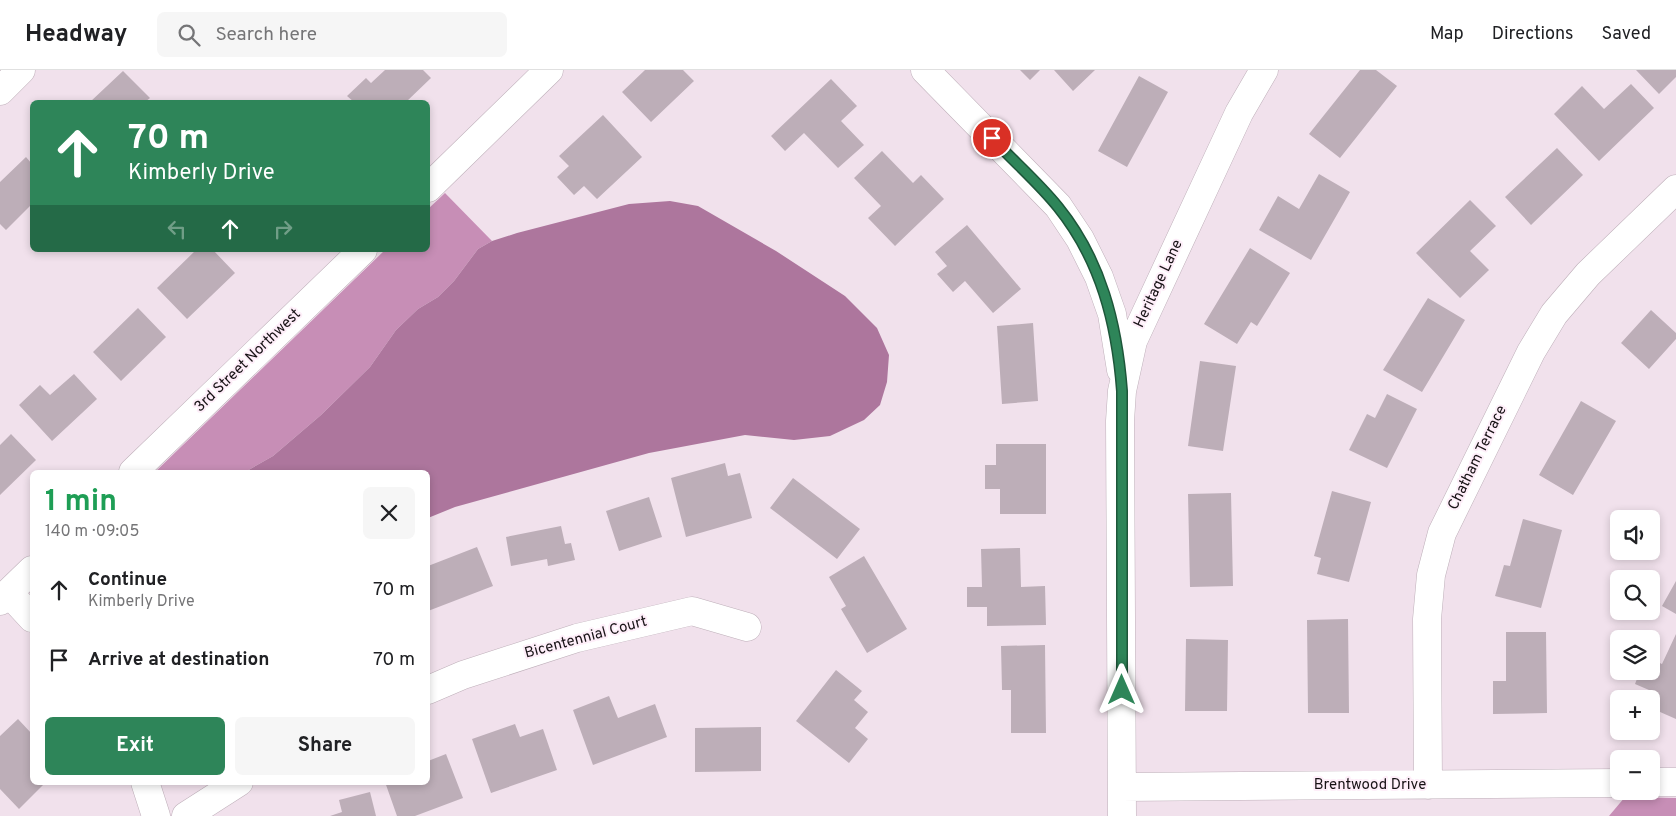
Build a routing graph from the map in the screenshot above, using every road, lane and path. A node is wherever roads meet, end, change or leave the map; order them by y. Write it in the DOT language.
graph roads {
  1 [pos="21,70"];
  2 [pos="549,70"];
  3 [pos="925,70"];
  4 [pos="1264,70"];
  5 [pos="0,91"];
  6 [pos="430,186"];
  7 [pos="1676,189"];
  8 [pos="361,252"];
  9 [pos="1122,391"];
  10 [pos="135,470"];
  11 [pos="30,572"];
  12 [pos="4,597"];
  13 [pos="30,616"];
  14 [pos="747,626"];
  15 [pos="430,689"];
  16 [pos="1660,782"];
  17 [pos="1676,782"];
  18 [pos="1610,783"];
  19 [pos="147,785"];
  20 [pos="234,785"];
  21 [pos="1428,785"];
  22 [pos="1122,787"];
  23 [pos="156,816"];
  24 [pos="186,816"];
  25 [pos="1122,816"];
  1 -- 5 [label="street"];
  2 -- 6 [label="street"];
  3 -- 9 [label="street"];
  4 -- 9 [label="street, Heritage Lane"];
  7 -- 21 [label="street, Chatham Terrace"];
  8 -- 10 [label="street, 3rd Street Northwest"];
  9 -- 22 [label="street, Heritage Lane"];
  11 -- 12 [label="street"];
  12 -- 13 [label="street"];
  14 -- 15 [label="street, Bicentennial Court"];
  16 -- 17 [label="street"];
  18 -- 21 [label="street, Brentwood Drive"];
  19 -- 23 [label="street"];
  20 -- 24 [label="street"];
  21 -- 22 [label="street, Brentwood Drive"];
  22 -- 25 [label="street, Heritage Lane"];
}
